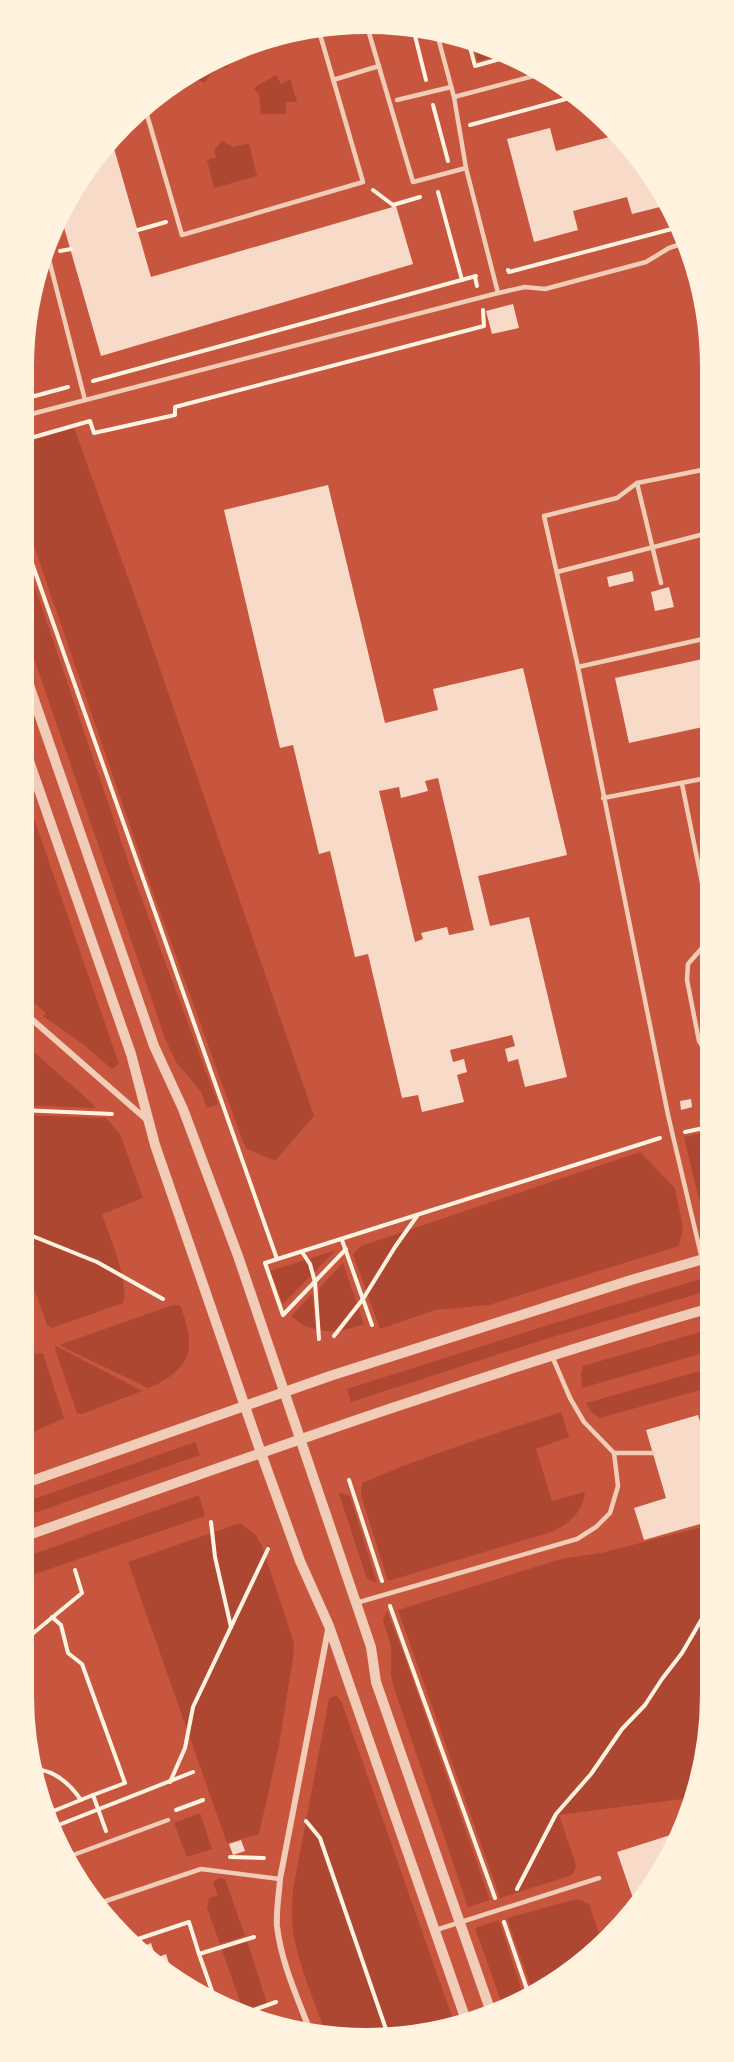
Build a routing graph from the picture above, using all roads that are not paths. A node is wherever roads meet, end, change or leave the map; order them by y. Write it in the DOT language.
graph roads {
  1 [pos="369,30"];
  2 [pos="381,31"];
  3 [pos="377,32"];
  4 [pos="319,34"];
  5 [pos="438,37"];
  6 [pos="380,66"];
  7 [pos="536,75"];
  8 [pos="333,80"];
  9 [pos="451,87"];
  10 [pos="454,97"];
  11 [pos="397,100"];
  12 [pos="146,113"];
  13 [pos="466,168"];
  14 [pos="680,244"];
  15 [pos="48,258"];
  16 [pos="498,293"];
  17 [pos="85,400"];
  18 [pos="30,414"];
  19 [pos="704,470"];
  20 [pos="637,483"];
  21 [pos="704,534"];
  22 [pos="652,548"];
  23 [pos="557,573"];
  24 [pos="661,583"];
  25 [pos="704,639"];
  26 [pos="578,666"];
  27 [pos="30,688"];
  28 [pos="30,764"];
  29 [pos="704,779"];
  30 [pos="682,784"];
  31 [pos="603,798"];
  32 [pos="704,892"];
  33 [pos="704,946"];
  34 [pos="30,1018"];
  35 [pos="704,1049"];
  36 [pos="147,1120"];
  37 [pos="702,1259"];
  38 [pos="704,1310"];
  39 [pos="552,1355"];
  40 [pos="284,1391"];
  41 [pos="244,1405"];
  42 [pos="300,1439"];
  43 [pos="261,1453"];
  44 [pos="614,1453"];
  45 [pos="653,1453"];
  46 [pos="30,1481"];
  47 [pos="30,1534"];
  48 [pos="356,1604"];
  49 [pos="329,1626"];
  50 [pos="168,1820"];
  51 [pos="70,1855"];
  52 [pos="599,1878"];
  53 [pos="280,1879"];
  54 [pos="102,1902"];
  55 [pos="459,1922"];
  56 [pos="435,1930"];
  57 [pos="490,2008"];
  58 [pos="465,2017"];
  59 [pos="309,2027"];
  1 -- 6 [label="lane"];
  2 -- 3 [label="lane"];
  4 -- 8 [label="lane"];
  5 -- 9 [label="lane"];
  6 -- 8 [label="lane"];
  6 -- 13 [label="lane"];
  7 -- 10 [label="lane"];
  8 -- 12 [label="lane"];
  9 -- 10 [label="lane"];
  9 -- 11 [label="lane"];
  10 -- 13 [label="lane"];
  13 -- 16 [label="lane"];
  14 -- 16 [label="lane"];
  15 -- 17 [label="lane"];
  16 -- 17 [label="lane"];
  17 -- 18 [label="lane"];
  19 -- 20 [label="lane"];
  20 -- 22 [label="lane"];
  20 -- 23 [label="lane"];
  21 -- 22 [label="lane"];
  22 -- 23 [label="lane"];
  22 -- 24 [label="lane"];
  23 -- 26 [label="lane"];
  25 -- 26 [label="lane"];
  26 -- 31 [label="lane"];
  27 -- 40 [label="street"];
  28 -- 36 [label="street"];
  29 -- 30 [label="lane"];
  30 -- 31 [label="lane"];
  30 -- 32 [label="lane"];
  31 -- 37 [label="lane"];
  33 -- 35 [label="lane"];
  34 -- 36 [label="street"];
  36 -- 41 [label="street"];
  37 -- 40 [label="street"];
  38 -- 39 [label="street"];
  39 -- 42 [label="street"];
  39 -- 44 [label="lane"];
  40 -- 41 [label="street"];
  40 -- 42 [label="street"];
  41 -- 43 [label="street"];
  41 -- 46 [label="street"];
  42 -- 43 [label="street"];
  42 -- 48 [label="street"];
  43 -- 47 [label="street"];
  43 -- 49 [label="street"];
  44 -- 45 [label="lane"];
  44 -- 48 [label="lane"];
  48 -- 55 [label="street"];
  49 -- 53 [label="street"];
  49 -- 56 [label="street"];
  50 -- 51 [label="lane"];
  52 -- 55 [label="lane"];
  53 -- 54 [label="lane"];
  53 -- 59 [label="street"];
  55 -- 56 [label="lane"];
  55 -- 57 [label="street"];
  56 -- 58 [label="street"];
}
